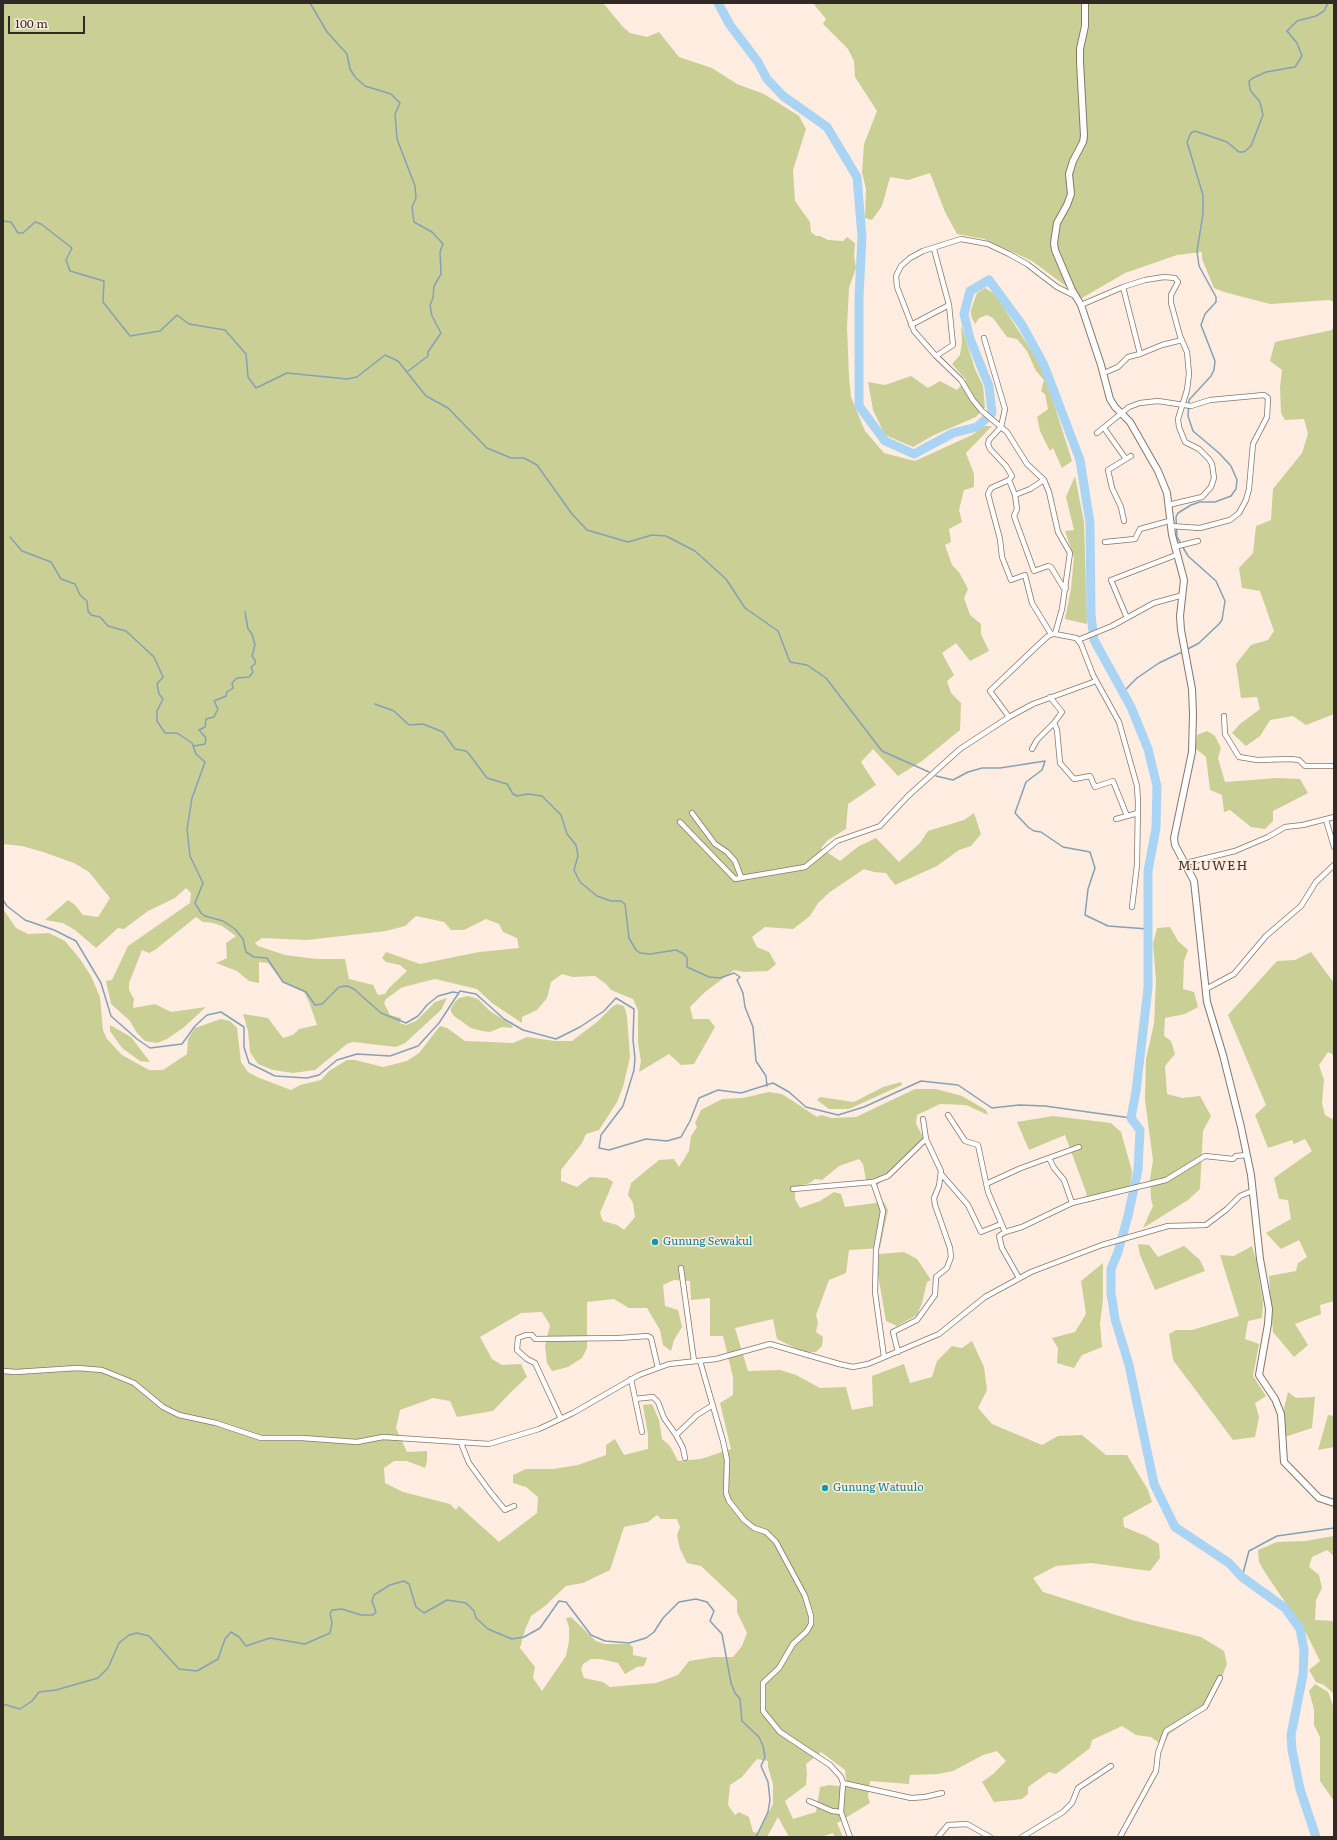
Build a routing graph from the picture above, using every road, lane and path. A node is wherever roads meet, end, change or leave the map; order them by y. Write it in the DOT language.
graph roads {
  1 [pos="1085,3"];
  2 [pos="934,249"];
  3 [pos="1123,287"];
  4 [pos="1075,296"];
  5 [pos="949,305"];
  6 [pos="1081,305"];
  7 [pos="911,325"];
  8 [pos="984,338"];
  9 [pos="1182,340"];
  10 [pos="1140,354"];
  11 [pos="936,356"];
  12 [pos="1104,373"];
  13 [pos="1186,405"];
  14 [pos="1121,413"];
  15 [pos="1001,427"];
  16 [pos="1104,428"];
  17 [pos="1097,433"];
  18 [pos="1131,456"];
  19 [pos="1126,459"];
  20 [pos="1009,480"];
  21 [pos="1044,480"];
  22 [pos="1015,495"];
  23 [pos="1168,505"];
  24 [pos="1124,521"];
  25 [pos="1172,525"];
  26 [pos="1198,541"];
  27 [pos="1105,542"];
  28 [pos="1176,546"];
  29 [pos="1176,555"];
  30 [pos="1034,571"];
  31 [pos="1025,575"];
  32 [pos="1066,588"];
  33 [pos="1183,595"];
  34 [pos="1127,618"];
  35 [pos="1053,634"];
  36 [pos="1078,640"];
  37 [pos="1096,681"];
  38 [pos="1050,697"];
  39 [pos="1224,716"];
  40 [pos="1009,717"];
  41 [pos="1054,723"];
  42 [pos="1032,750"];
  43 [pos="1334,766"];
  44 [pos="692,813"];
  45 [pos="1138,813"];
  46 [pos="1127,816"];
  47 [pos="1334,818"];
  48 [pos="1116,819"];
  49 [pos="1326,820"];
  50 [pos="680,822"];
  51 [pos="1334,847"];
  52 [pos="1186,863"];
  53 [pos="1334,865"];
  54 [pos="742,877"];
  55 [pos="1132,907"];
  56 [pos="1206,989"];
  57 [pos="948,1115"];
  58 [pos="923,1119"];
  59 [pos="926,1139"];
  60 [pos="1079,1147"];
  61 [pos="1247,1155"];
  62 [pos="1049,1158"];
  63 [pos="942,1175"];
  64 [pos="873,1182"];
  65 [pos="986,1184"];
  66 [pos="793,1189"];
  67 [pos="1252,1191"];
  68 [pos="1072,1203"];
  69 [pos="1001,1224"];
  70 [pos="1005,1232"];
  71 [pos="681,1268"];
  72 [pos="1019,1278"];
  73 [pos="898,1352"];
  74 [pos="884,1357"];
  75 [pos="694,1361"];
  76 [pos="700,1361"];
  77 [pos="658,1368"];
  78 [pos="3,1371"];
  79 [pos="631,1379"];
  80 [pos="635,1399"];
  81 [pos="713,1405"];
  82 [pos="561,1419"];
  83 [pos="642,1432"];
  84 [pos="676,1435"];
  85 [pos="461,1443"];
  86 [pos="685,1458"];
  87 [pos="1334,1503"];
  88 [pos="514,1506"];
  89 [pos="1220,1678"];
  90 [pos="1111,1766"];
  91 [pos="843,1783"];
  92 [pos="942,1793"];
  93 [pos="809,1801"];
  94 [pos="841,1812"];
  95 [pos="1025,1836"];
  96 [pos="850,1837"];
  97 [pos="938,1837"];
  98 [pos="990,1837"];
  99 [pos="1120,1837"];
  1 -- 4 [label="street"];
  2 -- 4 [label="street"];
  2 -- 5 [label="street"];
  2 -- 7 [label="street"];
  3 -- 6 [label="street"];
  3 -- 9 [label="street"];
  3 -- 10 [label="street"];
  4 -- 6 [label="street"];
  5 -- 7 [label="street"];
  5 -- 11 [label="street"];
  6 -- 12 [label="street"];
  7 -- 11 [label="street"];
  8 -- 15 [label="street"];
  9 -- 10 [label="street"];
  9 -- 13 [label="street"];
  10 -- 12 [label="street"];
  11 -- 15 [label="street"];
  12 -- 14 [label="street"];
  13 -- 14 [label="street"];
  13 -- 23 [label="street"];
  13 -- 25 [label="street"];
  14 -- 16 [label="street"];
  14 -- 23 [label="street"];
  15 -- 20 [label="street"];
  15 -- 21 [label="street"];
  16 -- 17 [label="street"];
  16 -- 19 [label="street"];
  18 -- 19 [label="street"];
  19 -- 24 [label="street"];
  20 -- 22 [label="street"];
  20 -- 31 [label="street"];
  21 -- 22 [label="street"];
  21 -- 32 [label="street"];
  22 -- 30 [label="street"];
  23 -- 25 [label="street"];
  25 -- 27 [label="street"];
  25 -- 28 [label="street"];
  26 -- 28 [label="street"];
  28 -- 29 [label="street"];
  29 -- 33 [label="street"];
  29 -- 34 [label="street"];
  30 -- 31 [label="street"];
  30 -- 32 [label="street"];
  31 -- 35 [label="street"];
  32 -- 35 [label="street"];
  33 -- 34 [label="street"];
  33 -- 52 [label="street"];
  34 -- 36 [label="street"];
  35 -- 36 [label="street"];
  35 -- 40 [label="street"];
  36 -- 37 [label="street"];
  37 -- 38 [label="street"];
  37 -- 45 [label="street"];
  38 -- 40 [label="street"];
  38 -- 41 [label="street"];
  39 -- 43 [label="street"];
  40 -- 54 [label="street"];
  41 -- 42 [label="street"];
  41 -- 46 [label="street"];
  44 -- 54 [label="street"];
  45 -- 46 [label="street"];
  45 -- 55 [label="street"];
  46 -- 48 [label="street"];
  47 -- 49 [label="street"];
  49 -- 51 [label="street"];
  49 -- 52 [label="street"];
  50 -- 54 [label="street"];
  52 -- 56 [label="street"];
  53 -- 56 [label="street"];
  56 -- 61 [label="street"];
  57 -- 65 [label="street"];
  58 -- 59 [label="street"];
  59 -- 63 [label="street"];
  59 -- 64 [label="street"];
  60 -- 62 [label="street"];
  61 -- 67 [label="street"];
  61 -- 68 [label="street"];
  62 -- 65 [label="street"];
  62 -- 68 [label="street"];
  63 -- 69 [label="street"];
  63 -- 73 [label="street"];
  64 -- 66 [label="street"];
  64 -- 74 [label="street"];
  65 -- 69 [label="street"];
  67 -- 72 [label="street"];
  67 -- 87 [label="street"];
  68 -- 70 [label="street"];
  69 -- 70 [label="street"];
  70 -- 72 [label="street"];
  71 -- 75 [label="street"];
  72 -- 73 [label="street"];
  73 -- 74 [label="street"];
  74 -- 76 [label="street"];
  75 -- 76 [label="street"];
  75 -- 77 [label="street"];
  76 -- 81 [label="street"];
  77 -- 79 [label="street"];
  77 -- 82 [label="street"];
  78 -- 85 [label="street"];
  79 -- 80 [label="street"];
  79 -- 82 [label="street"];
  80 -- 83 [label="street"];
  80 -- 84 [label="street"];
  81 -- 84 [label="street"];
  81 -- 91 [label="street"];
  82 -- 85 [label="street"];
  84 -- 86 [label="street"];
  85 -- 88 [label="street"];
  89 -- 99 [label="street"];
  90 -- 95 [label="street"];
  91 -- 92 [label="street"];
  91 -- 94 [label="street"];
  93 -- 94 [label="street"];
  94 -- 96 [label="street"];
  97 -- 98 [label="street"];
}
